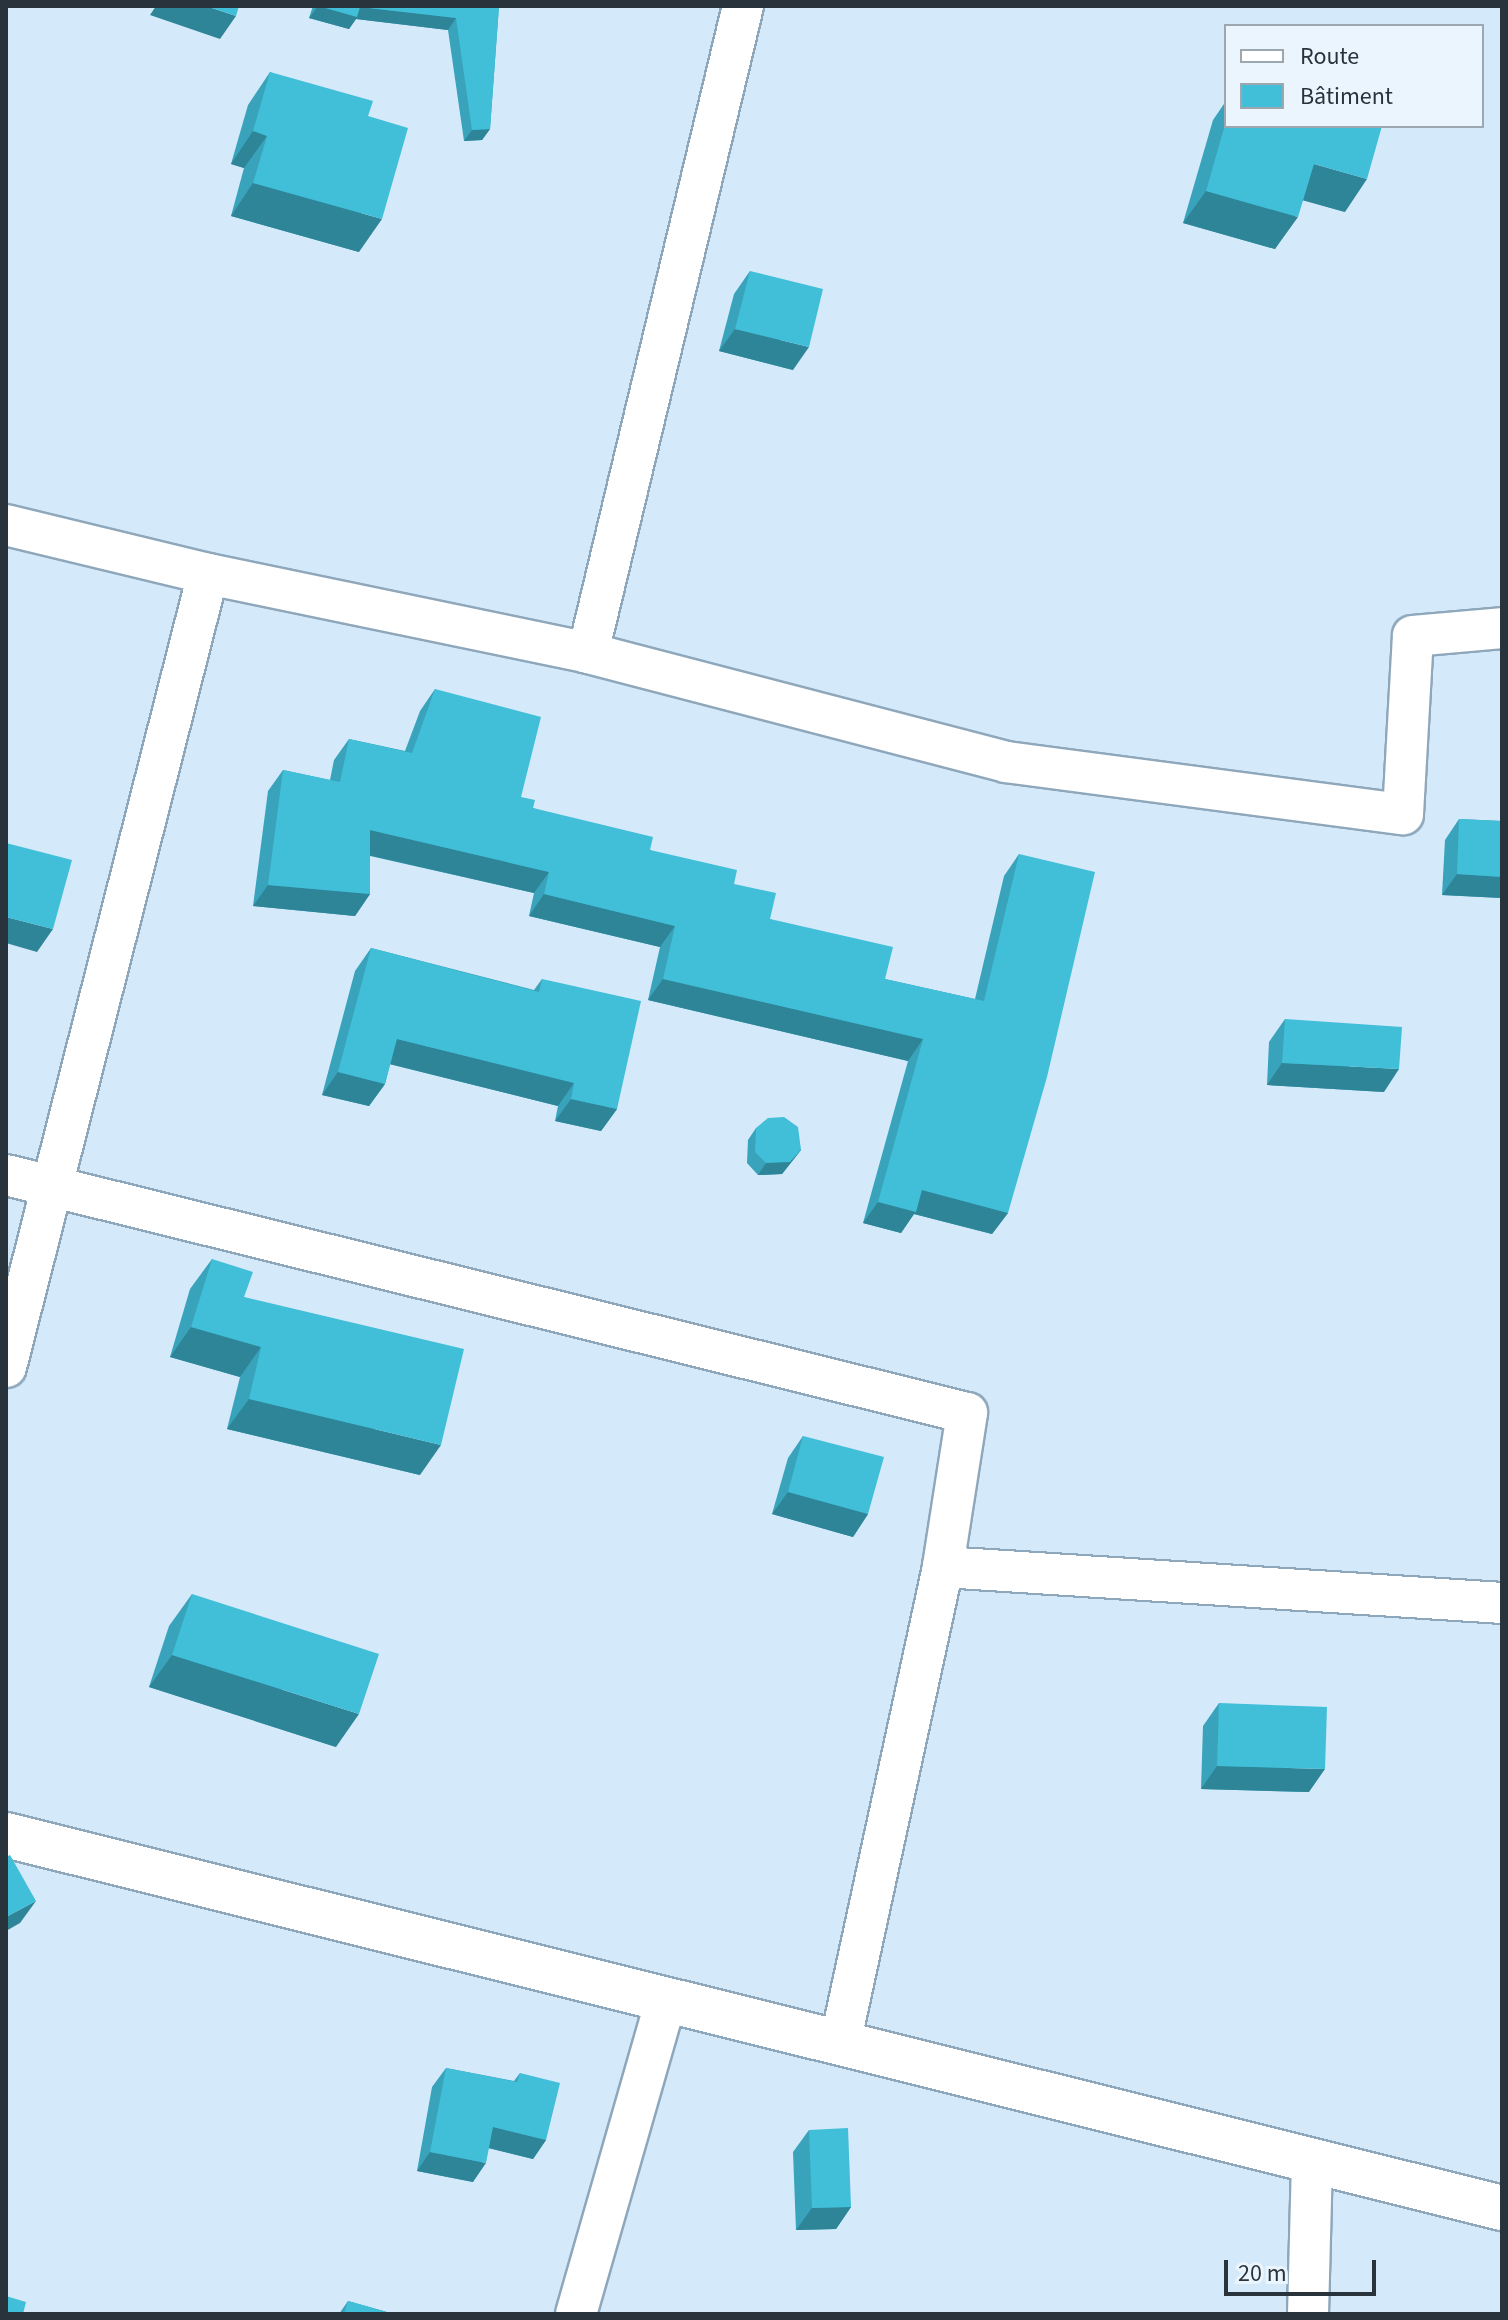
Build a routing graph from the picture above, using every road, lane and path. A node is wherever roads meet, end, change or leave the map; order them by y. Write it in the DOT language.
graph roads {
  1 [pos="743,6"];
  2 [pos="6,525"];
  3 [pos="208,574"];
  4 [pos="1502,628"];
  5 [pos="588,653"];
  6 [pos="6,1175"];
  7 [pos="53,1187"];
  8 [pos="6,1367"];
  9 [pos="943,1567"];
  10 [pos="1502,1603"];
  11 [pos="6,1835"];
  12 [pos="666,2000"];
  13 [pos="840,2044"];
  14 [pos="1312,2162"];
  15 [pos="1502,2208"];
  16 [pos="576,2314"];
  17 [pos="1308,2314"];
  1 -- 5 [label="street"];
  2 -- 3 [label="street"];
  3 -- 5 [label="street"];
  3 -- 7 [label="street"];
  4 -- 5 [label="street"];
  6 -- 7 [label="street"];
  7 -- 8 [label="street"];
  7 -- 9 [label="street"];
  9 -- 10 [label="street"];
  9 -- 13 [label="street"];
  11 -- 12 [label="street"];
  12 -- 13 [label="street"];
  12 -- 16 [label="street"];
  13 -- 14 [label="street"];
  14 -- 15 [label="street"];
  14 -- 17 [label="street"];
}
